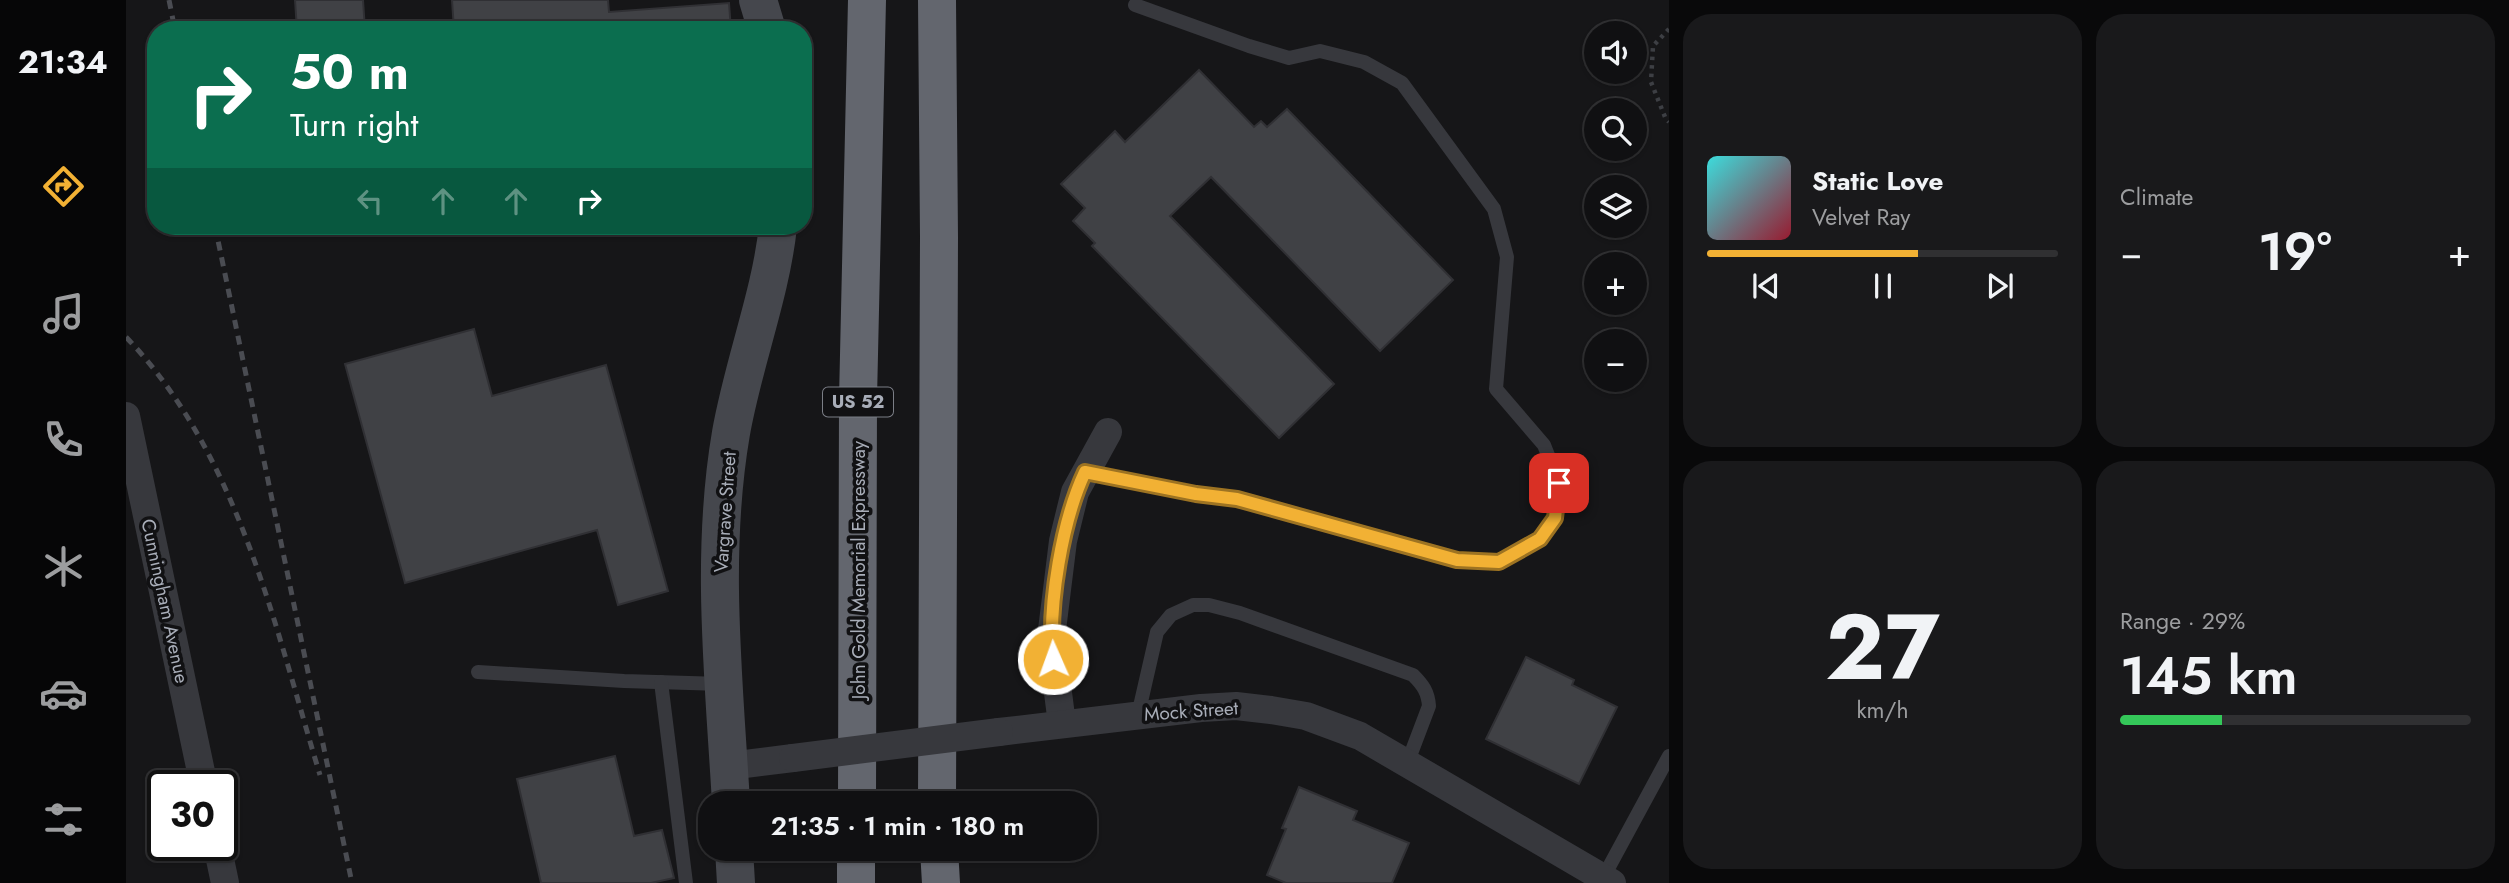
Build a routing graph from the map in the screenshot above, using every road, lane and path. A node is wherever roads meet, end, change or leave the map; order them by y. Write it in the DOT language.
graph roads {
  1 [pos="758,0"];
  2 [pos="867,0"];
  3 [pos="937,0"];
  4 [pos="1135,5"];
  5 [pos="764,21"];
  6 [pos="1669,29"];
  7 [pos="1669,122"];
  8 [pos="776,235"];
  9 [pos="126,416"];
  10 [pos="1108,432"];
  11 [pos="1085,472"];
  12 [pos="478,672"];
  13 [pos="661,682"];
  14 [pos="724,684"];
  15 [pos="1138,715"];
  16 [pos="1062,724"];
  17 [pos="1669,756"];
  18 [pos="1407,764"];
  19 [pos="729,766"];
  20 [pos="201,770"];
  21 [pos="730,791"];
  22 [pos="856,791"];
  23 [pos="937,791"];
  24 [pos="220,861"];
  25 [pos="735,861"];
  26 [pos="856,861"];
  27 [pos="936,861"];
  28 [pos="938,861"];
  29 [pos="1608,881"];
  30 [pos="225,883"];
  31 [pos="685,883"];
  32 [pos="736,883"];
  33 [pos="856,883"];
  34 [pos="935,883"];
  35 [pos="941,883"];
  1 -- 5 [label="street"];
  2 -- 22 [label="highway, John Gold Memorial Expressway / US 52"];
  3 -- 23 [label="highway"];
  4 -- 11 [label="lane"];
  6 -- 7 [label="path"];
  8 -- 14 [label="street, Vargrave Street"];
  9 -- 20 [label="street, Cunningham Avenue"];
  10 -- 11 [label="street"];
  11 -- 16 [label="street"];
  12 -- 13 [label="lane"];
  13 -- 14 [label="lane"];
  13 -- 31 [label="lane"];
  14 -- 19 [label="street, Vargrave Street"];
  15 -- 16 [label="street, Mock Street"];
  15 -- 18 [label="street, Mock Street"];
  15 -- 18 [label="lane"];
  16 -- 19 [label="street, Mock Street, bridge"];
  17 -- 29 [label="lane"];
  18 -- 29 [label="street, Mock Street"];
  19 -- 21 [label="street, Vargrave Street"];
  24 -- 30 [label="street"];
  25 -- 32 [label="street"];
  26 -- 33 [label="highway"];
  27 -- 34 [label="highway"];
  28 -- 35 [label="highway"];
}
